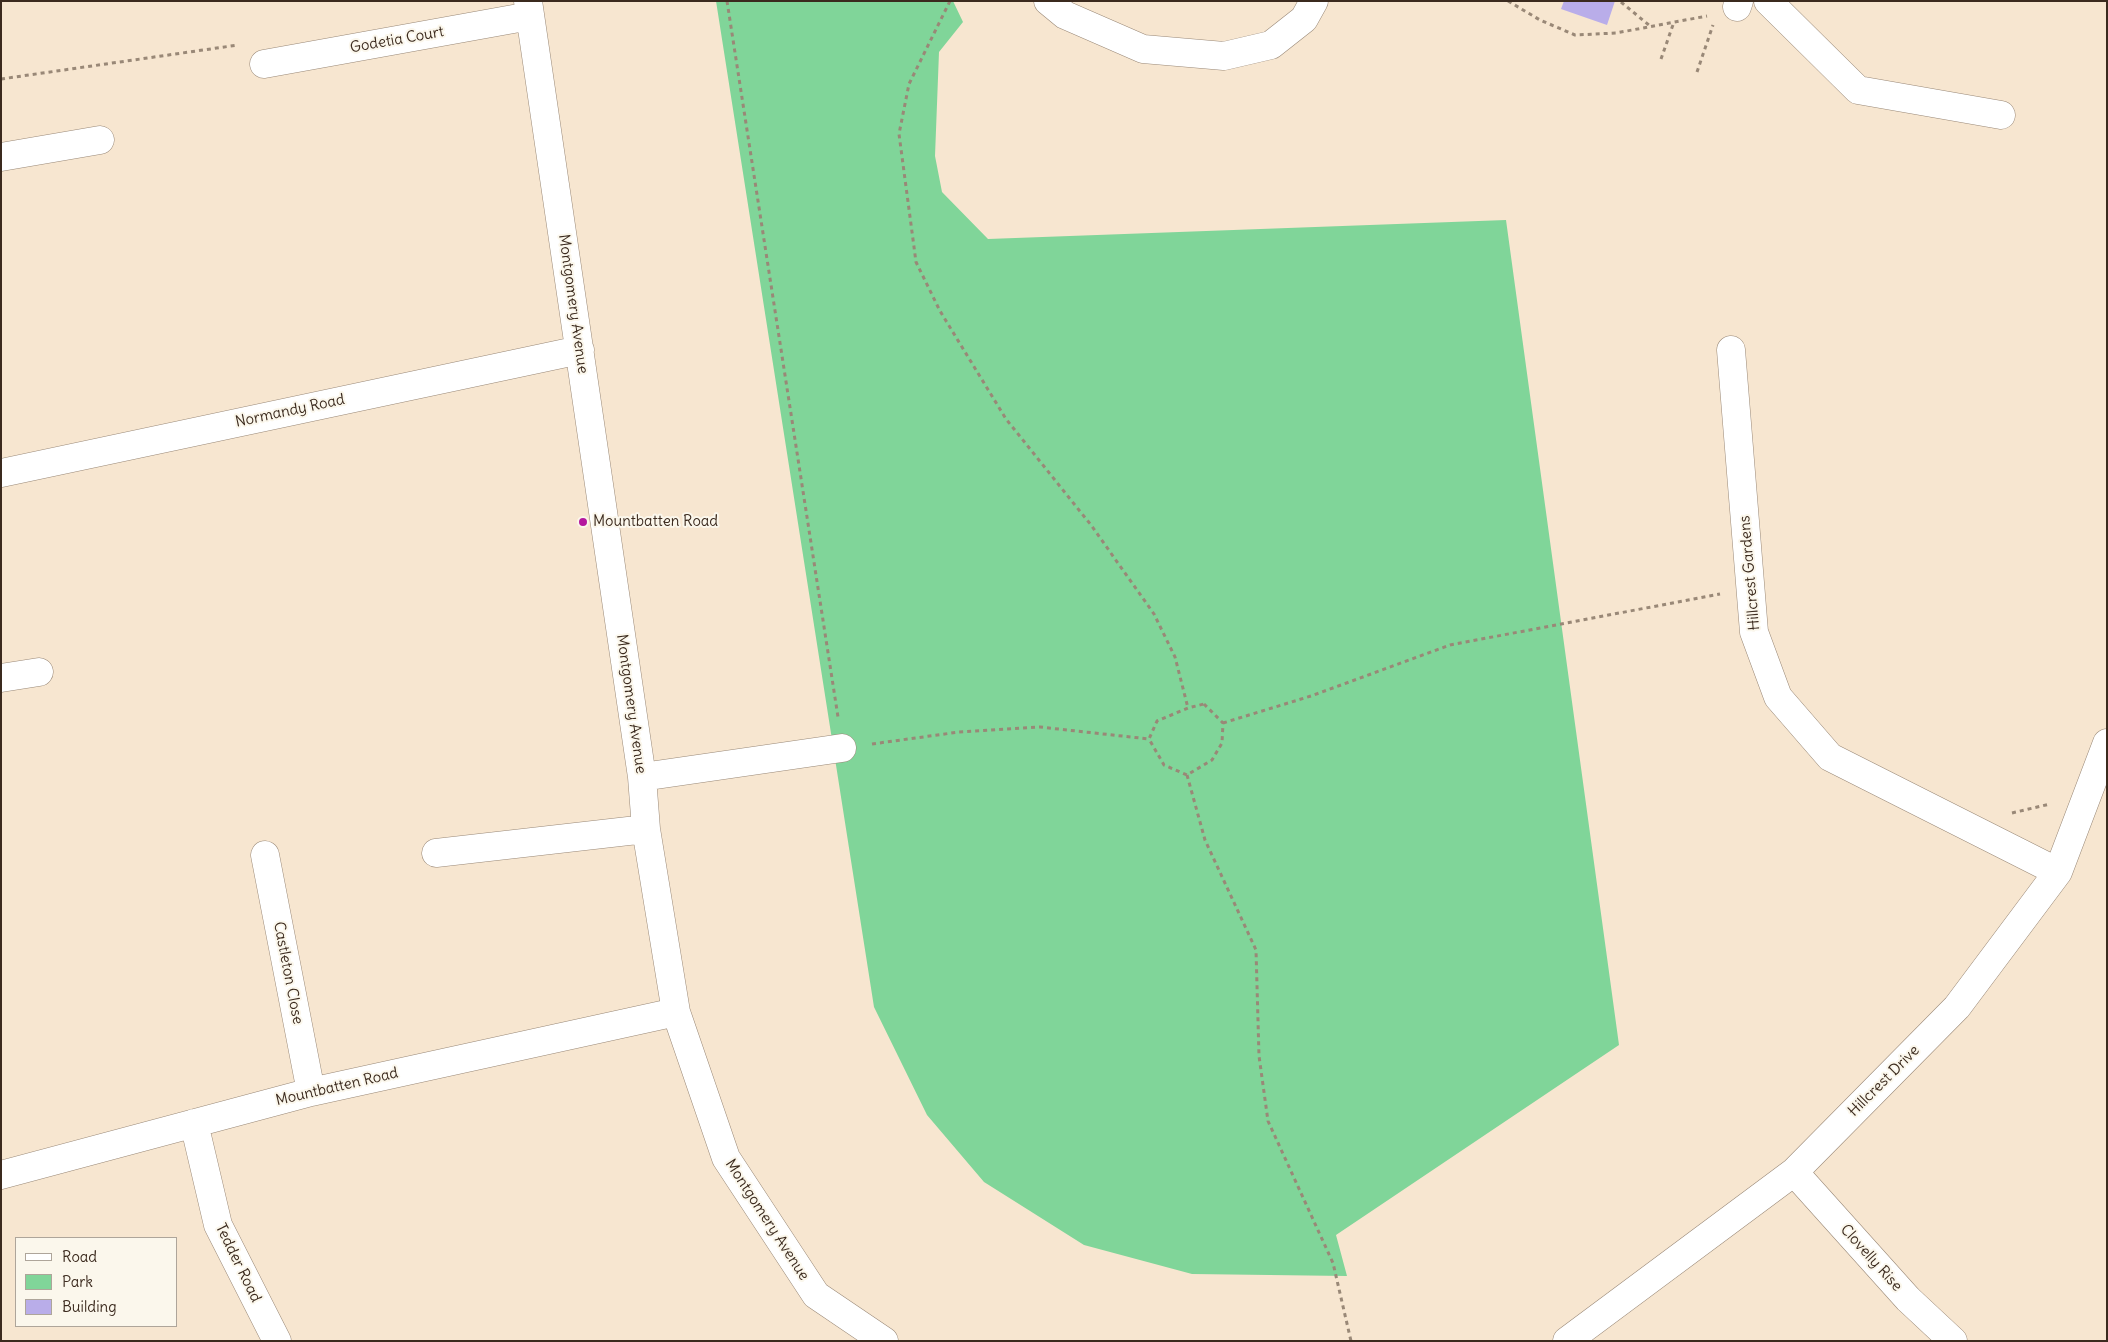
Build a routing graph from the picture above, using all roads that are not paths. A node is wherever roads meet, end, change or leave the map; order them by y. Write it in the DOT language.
graph roads {
  1 [pos="1314,1"];
  2 [pos="1768,1"];
  3 [pos="1057,8"];
  4 [pos="529,9"];
  5 [pos="264,64"];
  6 [pos="2001,115"];
  7 [pos="100,140"];
  8 [pos="1,157"];
  9 [pos="580,350"];
  10 [pos="1731,350"];
  11 [pos="1,472"];
  12 [pos="39,672"];
  13 [pos="1,678"];
  14 [pos="2107,743"];
  15 [pos="842,748"];
  16 [pos="642,777"];
  17 [pos="646,829"];
  18 [pos="436,853"];
  19 [pos="265,855"];
  20 [pos="2058,872"];
  21 [pos="676,1012"];
  22 [pos="311,1092"];
  23 [pos="194,1123"];
  24 [pos="1794,1172"];
  25 [pos="1,1175"];
  26 [pos="277,1341"];
  27 [pos="884,1341"];
  28 [pos="1567,1341"];
  29 [pos="1953,1341"];
  1 -- 3 [label="street"];
  2 -- 6 [label="street"];
  4 -- 5 [label="street, Godetia Court"];
  4 -- 9 [label="street, Montgomery Avenue"];
  7 -- 8 [label="street"];
  9 -- 11 [label="street, Normandy Road"];
  9 -- 16 [label="street, Montgomery Avenue"];
  10 -- 20 [label="street, Hillcrest Gardens"];
  12 -- 13 [label="street"];
  14 -- 20 [label="street, Hillcrest Drive"];
  15 -- 16 [label="street"];
  16 -- 17 [label="street, Montgomery Avenue"];
  17 -- 18 [label="street"];
  17 -- 21 [label="street, Montgomery Avenue"];
  19 -- 22 [label="street, Castleton Close"];
  20 -- 24 [label="street, Hillcrest Drive"];
  21 -- 22 [label="street, Mountbatten Road"];
  21 -- 27 [label="street, Montgomery Avenue"];
  22 -- 23 [label="street, Mountbatten Road"];
  23 -- 25 [label="street, Mountbatten Road"];
  23 -- 26 [label="street, Tedder Road"];
  24 -- 28 [label="street, Hillcrest Drive"];
  24 -- 29 [label="street, Clovelly Rise"];
}
